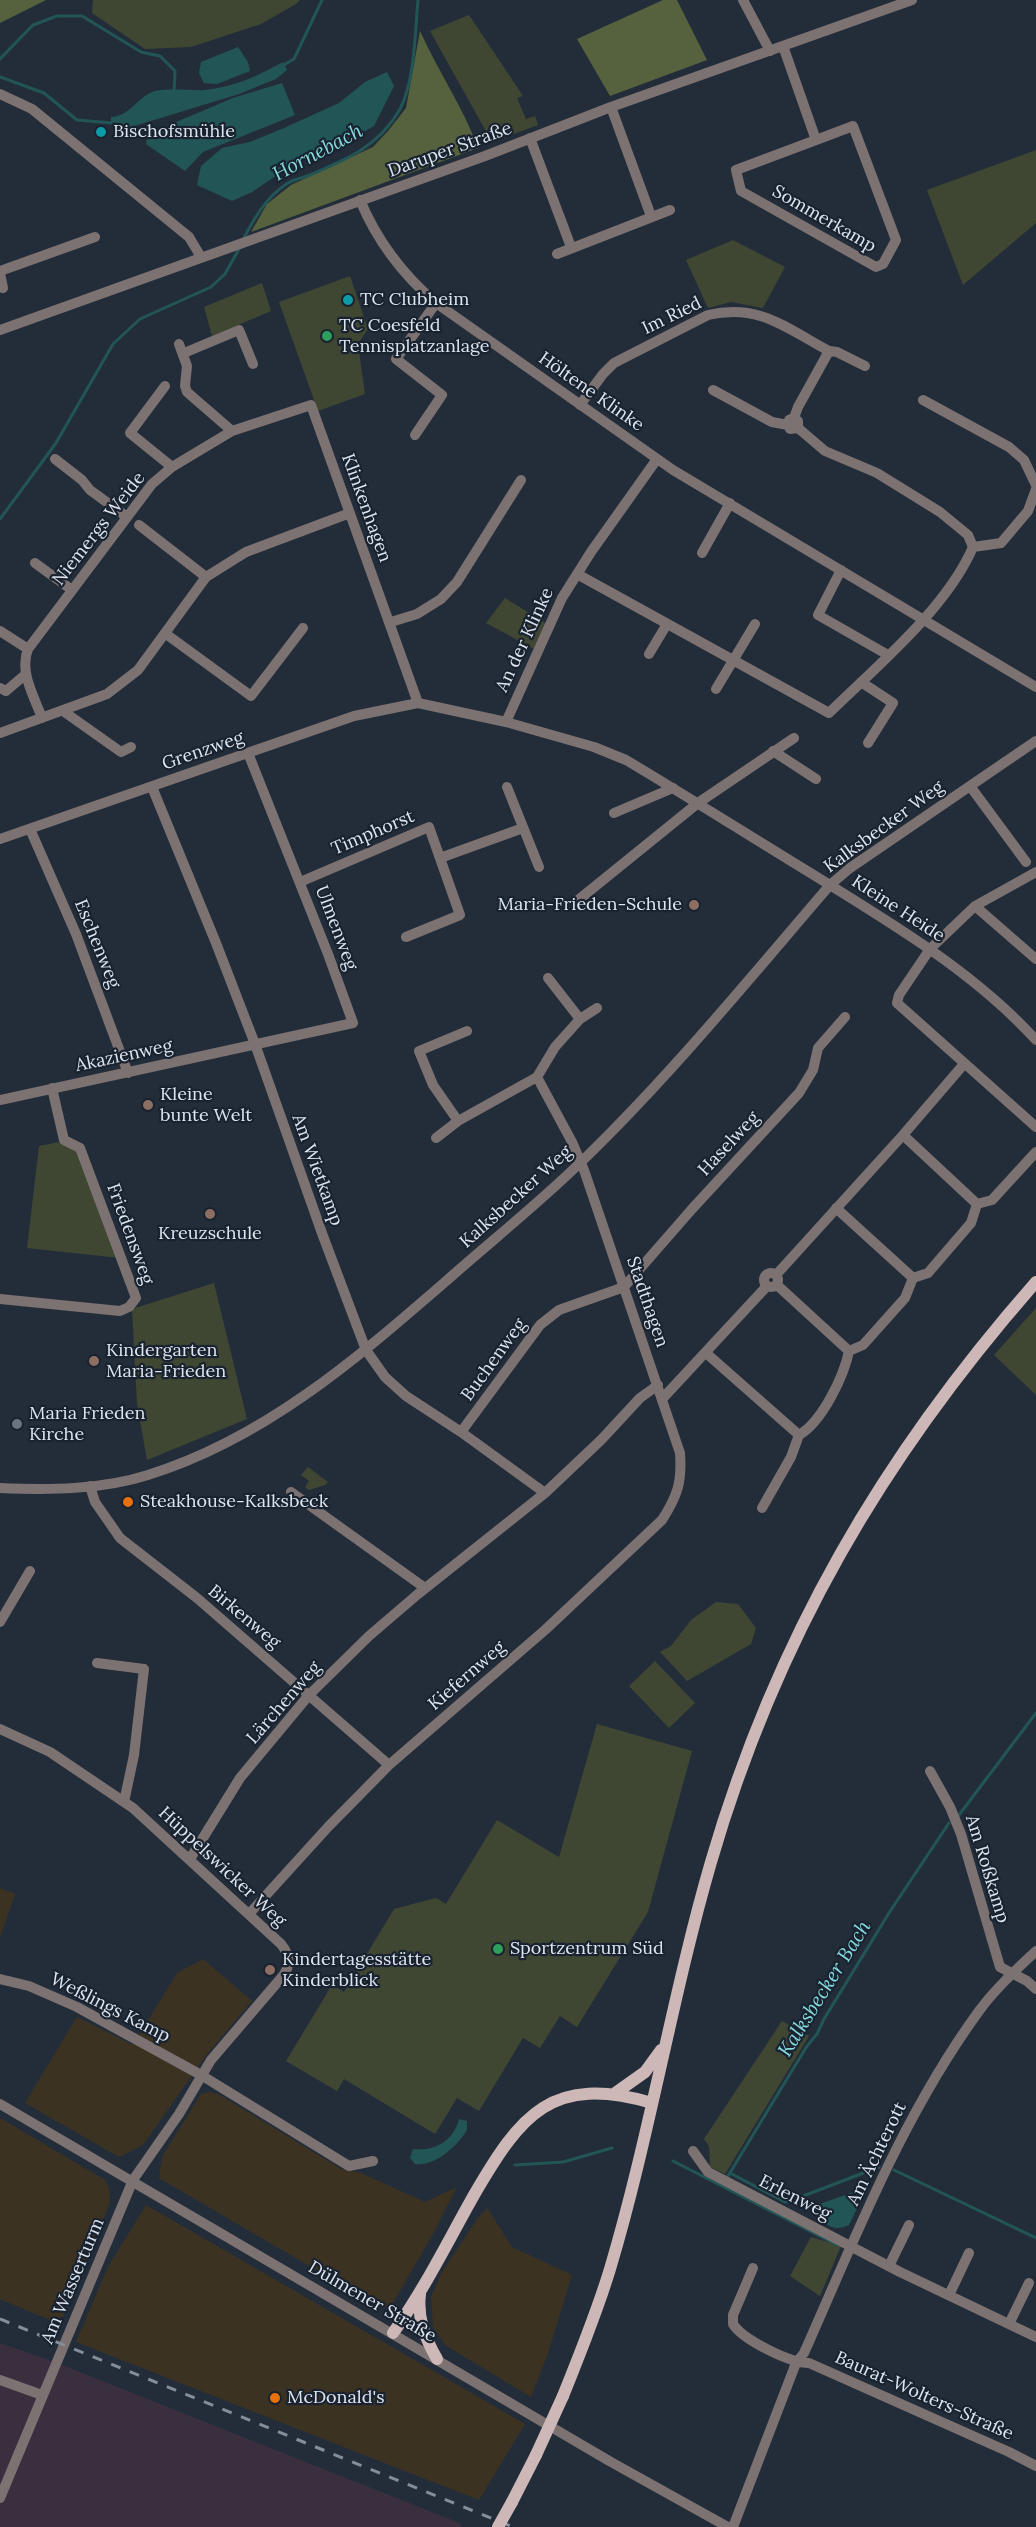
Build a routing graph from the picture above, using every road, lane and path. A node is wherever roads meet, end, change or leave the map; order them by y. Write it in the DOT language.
graph roads {
  1 [pos="742,0"];
  2 [pos="912,0"];
  3 [pos="783,46"];
  4 [pos="770,51"];
  5 [pos="0,94"];
  6 [pos="611,107"];
  7 [pos="530,138"];
  8 [pos="816,140"];
  9 [pos="360,200"];
  10 [pos="670,210"];
  11 [pos="651,216"];
  12 [pos="95,237"];
  13 [pos="571,248"];
  14 [pos="557,254"];
  15 [pos="201,257"];
  16 [pos="0,272"];
  17 [pos="3,288"];
  18 [pos="436,303"];
  19 [pos="0,330"];
  20 [pos="829,351"];
  21 [pos="254,364"];
  22 [pos="865,366"];
  23 [pos="165,386"];
  24 [pos="714,390"];
  25 [pos="923,400"];
  26 [pos="311,405"];
  27 [pos="580,405"];
  28 [pos="793,424"];
  29 [pos="232,431"];
  30 [pos="415,435"];
  31 [pos="55,459"];
  32 [pos="657,459"];
  33 [pos="172,466"];
  34 [pos="521,480"];
  35 [pos="1036,487"];
  36 [pos="730,503"];
  37 [pos="350,513"];
  38 [pos="127,516"];
  39 [pos="139,525"];
  40 [pos="973,548"];
  41 [pos="702,553"];
  42 [pos="35,563"];
  43 [pos="841,570"];
  44 [pos="577,573"];
  45 [pos="206,577"];
  46 [pos="72,590"];
  47 [pos="924,619"];
  48 [pos="391,622"];
  49 [pos="667,624"];
  50 [pos="755,624"];
  51 [pos="303,628"];
  52 [pos="0,631"];
  53 [pos="165,634"];
  54 [pos="28,649"];
  55 [pos="649,654"];
  56 [pos="888,655"];
  57 [pos="734,662"];
  58 [pos="26,674"];
  59 [pos="861,682"];
  60 [pos="1036,687"];
  61 [pos="0,688"];
  62 [pos="716,689"];
  63 [pos="418,703"];
  64 [pos="63,711"];
  65 [pos="42,718"];
  66 [pos="506,722"];
  67 [pos="0,733"];
  68 [pos="794,738"];
  69 [pos="1036,741"];
  70 [pos="868,743"];
  71 [pos="131,747"];
  72 [pos="773,751"];
  73 [pos="248,753"];
  74 [pos="816,779"];
  75 [pos="970,786"];
  76 [pos="152,787"];
  77 [pos="507,787"];
  78 [pos="673,788"];
  79 [pos="698,803"];
  80 [pos="614,813"];
  81 [pos="523,828"];
  82 [pos="30,829"];
  83 [pos="0,839"];
  84 [pos="440,858"];
  85 [pos="1026,862"];
  86 [pos="539,867"];
  87 [pos="1036,872"];
  88 [pos="300,882"];
  89 [pos="830,885"];
  90 [pos="577,901"];
  91 [pos="975,906"];
  92 [pos="406,937"];
  93 [pos="930,949"];
  94 [pos="1036,960"];
  95 [pos="548,978"];
  96 [pos="597,1008"];
  97 [pos="845,1017"];
  98 [pos="580,1019"];
  99 [pos="467,1031"];
  100 [pos="1036,1040"];
  101 [pos="255,1044"];
  102 [pos="964,1064"];
  103 [pos="128,1073"];
  104 [pos="537,1077"];
  105 [pos="52,1088"];
  106 [pos="0,1100"];
  107 [pos="458,1121"];
  108 [pos="1036,1127"];
  109 [pos="903,1135"];
  110 [pos="436,1138"];
  111 [pos="1036,1152"];
  112 [pos="581,1162"];
  113 [pos="977,1204"];
  114 [pos="836,1208"];
  115 [pos="913,1278"];
  116 [pos="773,1282"];
  117 [pos="1036,1282"];
  118 [pos="624,1287"];
  119 [pos="0,1299"];
  120 [pos="366,1350"];
  121 [pos="849,1351"];
  122 [pos="706,1353"];
  123 [pos="658,1385"];
  124 [pos="663,1398"];
  125 [pos="461,1432"];
  126 [pos="799,1435"];
  127 [pos="680,1453"];
  128 [pos="90,1486"];
  129 [pos="0,1488"];
  130 [pos="291,1492"];
  131 [pos="545,1492"];
  132 [pos="762,1508"];
  133 [pos="30,1571"];
  134 [pos="425,1588"];
  135 [pos="0,1622"];
  136 [pos="97,1663"];
  137 [pos="309,1695"];
  138 [pos="0,1729"];
  139 [pos="389,1765"];
  140 [pos="930,1771"];
  141 [pos="124,1802"];
  142 [pos="190,1858"];
  143 [pos="249,1914"];
  144 [pos="1036,1951"];
  145 [pos="1012,1974"];
  146 [pos="0,1979"];
  147 [pos="1036,1989"];
  148 [pos="667,2039"];
  149 [pos="201,2075"];
  150 [pos="614,2094"];
  151 [pos="0,2103"];
  152 [pos="652,2103"];
  153 [pos="693,2151"];
  154 [pos="373,2161"];
  155 [pos="133,2180"];
  156 [pos="909,2225"];
  157 [pos="852,2246"];
  158 [pos="969,2253"];
  159 [pos="889,2266"];
  160 [pos="753,2268"];
  161 [pos="1029,2283"];
  162 [pos="421,2287"];
  163 [pos="949,2295"];
  164 [pos="1009,2324"];
  165 [pos="393,2333"];
  166 [pos="1036,2337"];
  167 [pos="436,2359"];
  168 [pos="796,2363"];
  169 [pos="0,2380"];
  170 [pos="42,2395"];
  171 [pos="1036,2466"];
  172 [pos="0,2498"];
  173 [pos="498,2527"];
  174 [pos="728,2527"];
  175 [pos="733,2527"];
  1 -- 4 [label="street"];
  2 -- 3 [label="street, Daruper Straße"];
  3 -- 4 [label="street, Daruper Straße"];
  3 -- 8 [label="street"];
  4 -- 6 [label="street, Daruper Straße"];
  5 -- 15 [label="street"];
  6 -- 7 [label="street, Daruper Straße"];
  6 -- 11 [label="street"];
  7 -- 9 [label="street, Daruper Straße"];
  7 -- 13 [label="street"];
  8 -- 8 [label="street, Sommerkamp"];
  9 -- 15 [label="street, Daruper Straße"];
  9 -- 18 [label="street, Höltene Klinke"];
  10 -- 11 [label="street"];
  11 -- 13 [label="street"];
  12 -- 16 [label="street"];
  13 -- 14 [label="street"];
  15 -- 19 [label="street, Daruper Straße"];
  16 -- 17 [label="street"];
  18 -- 27 [label="street, Höltene Klinke"];
  18 -- 30 [label="street"];
  20 -- 22 [label="street, Im Ried"];
  20 -- 27 [label="street, Im Ried"];
  20 -- 28 [label="street"];
  21 -- 29 [label="street"];
  23 -- 33 [label="street"];
  24 -- 28 [label="street"];
  25 -- 35 [label="street"];
  26 -- 29 [label="street, Niemergs Weide"];
  26 -- 37 [label="street, Klinkenhagen"];
  27 -- 32 [label="street, Höltene Klinke"];
  28 -- 40 [label="street"];
  29 -- 33 [label="street, Niemergs Weide"];
  31 -- 38 [label="street"];
  32 -- 36 [label="street, Höltene Klinke"];
  32 -- 44 [label="street, An der Klinke"];
  33 -- 38 [label="street, Niemergs Weide"];
  34 -- 48 [label="street"];
  35 -- 40 [label="street"];
  36 -- 41 [label="street"];
  36 -- 43 [label="street, Höltene Klinke"];
  37 -- 45 [label="street"];
  37 -- 48 [label="street, Klinkenhagen"];
  38 -- 46 [label="street, Niemergs Weide"];
  39 -- 45 [label="street"];
  40 -- 47 [label="street"];
  42 -- 46 [label="street"];
  43 -- 47 [label="street, Höltene Klinke"];
  43 -- 56 [label="street"];
  44 -- 49 [label="street"];
  44 -- 66 [label="street, An der Klinke"];
  45 -- 53 [label="street"];
  46 -- 54 [label="street, Niemergs Weide"];
  47 -- 56 [label="street"];
  47 -- 60 [label="street, Höltene Klinke"];
  48 -- 63 [label="street, Klinkenhagen"];
  49 -- 55 [label="street"];
  49 -- 57 [label="street"];
  50 -- 57 [label="street"];
  51 -- 53 [label="street"];
  52 -- 54 [label="street"];
  53 -- 64 [label="street"];
  54 -- 58 [label="street"];
  56 -- 59 [label="street"];
  57 -- 59 [label="street"];
  57 -- 62 [label="street"];
  58 -- 61 [label="street"];
  58 -- 65 [label="street"];
  59 -- 70 [label="street"];
  63 -- 66 [label="street, Kleine Heide"];
  63 -- 73 [label="street, Grenzweg"];
  64 -- 65 [label="street"];
  64 -- 71 [label="street"];
  65 -- 67 [label="street"];
  66 -- 78 [label="street, Kleine Heide"];
  68 -- 72 [label="street"];
  69 -- 75 [label="street, Kalksbecker Weg"];
  72 -- 74 [label="street"];
  72 -- 79 [label="street"];
  73 -- 76 [label="street, Grenzweg"];
  73 -- 88 [label="street, Ulmenweg"];
  75 -- 85 [label="street, Kalksbecker Weg"];
  75 -- 89 [label="street, Kalksbecker Weg"];
  76 -- 82 [label="street, Grenzweg"];
  76 -- 101 [label="street, Am Wietkamp"];
  77 -- 81 [label="street"];
  78 -- 79 [label="street, Kleine Heide"];
  78 -- 80 [label="street"];
  79 -- 89 [label="street, Kleine Heide"];
  79 -- 90 [label="street"];
  81 -- 84 [label="street"];
  81 -- 86 [label="street"];
  82 -- 83 [label="street, Grenzweg"];
  82 -- 103 [label="street, Eschenweg"];
  84 -- 88 [label="street, Timphorst"];
  84 -- 92 [label="street, Timphorst"];
  87 -- 91 [label="street"];
  88 -- 101 [label="street, Ulmenweg"];
  89 -- 93 [label="street, Kleine Heide"];
  89 -- 112 [label="street, Kalksbecker Weg"];
  91 -- 93 [label="street"];
  91 -- 94 [label="street"];
  93 -- 100 [label="street, Kleine Heide"];
  93 -- 102 [label="street"];
  95 -- 98 [label="street"];
  96 -- 98 [label="street"];
  97 -- 118 [label="street, Haselweg"];
  98 -- 104 [label="street"];
  99 -- 107 [label="street"];
  101 -- 103 [label="street, Akazienweg"];
  101 -- 120 [label="street, Am Wietkamp"];
  102 -- 108 [label="street"];
  102 -- 109 [label="street"];
  103 -- 105 [label="street, Akazienweg"];
  104 -- 107 [label="street"];
  104 -- 112 [label="street, Stadthagen"];
  105 -- 106 [label="street, Akazienweg"];
  105 -- 119 [label="street, Friedensweg"];
  107 -- 110 [label="street"];
  109 -- 113 [label="street"];
  109 -- 114 [label="street"];
  111 -- 113 [label="street"];
  112 -- 118 [label="street, Stadthagen"];
  112 -- 120 [label="street, Kalksbecker Weg"];
  113 -- 115 [label="street"];
  114 -- 115 [label="street"];
  114 -- 116 [label="street"];
  115 -- 121 [label="street"];
  116 -- 121 [label="street"];
  116 -- 122 [label="street"];
  117 -- 148 [label="main road"];
  118 -- 123 [label="street, Stadthagen"];
  118 -- 125 [label="street, Buchenweg"];
  120 -- 125 [label="street, Am Wietkamp"];
  120 -- 128 [label="street, Kalksbecker Weg"];
  121 -- 126 [label="street"];
  122 -- 124 [label="street"];
  122 -- 126 [label="street"];
  123 -- 124 [label="street, Stadthagen"];
  123 -- 131 [label="street, Lärchenweg"];
  124 -- 127 [label="street, Stadthagen"];
  125 -- 131 [label="street, Am Wietkamp"];
  126 -- 132 [label="street"];
  127 -- 139 [label="street, Kiefernweg"];
  128 -- 129 [label="street, Kalksbecker Weg"];
  128 -- 137 [label="street, Birkenweg"];
  130 -- 134 [label="street"];
  131 -- 134 [label="street, Lärchenweg"];
  133 -- 135 [label="street"];
  134 -- 137 [label="street, Lärchenweg"];
  136 -- 141 [label="street"];
  137 -- 139 [label="street, Birkenweg"];
  137 -- 142 [label="street, Lärchenweg"];
  138 -- 141 [label="street, Hüppelswicker Weg"];
  139 -- 143 [label="street, Kiefernweg"];
  140 -- 145 [label="street, Am Roßkamp"];
  141 -- 142 [label="street, Hüppelswicker Weg"];
  142 -- 143 [label="street, Hüppelswicker Weg"];
  143 -- 149 [label="street, Hüppelswicker Weg"];
  144 -- 145 [label="street, Am Ächterott"];
  145 -- 147 [label="street"];
  145 -- 157 [label="street, Am Ächterott"];
  146 -- 149 [label="street, Weßlings Kamp"];
  148 -- 150 [label="main road"];
  148 -- 152 [label="main road"];
  149 -- 154 [label="street, Weßlings Kamp"];
  149 -- 155 [label="street"];
  150 -- 152 [label="main road"];
  150 -- 162 [label="main road"];
  151 -- 155 [label="street, Dülmener Straße"];
  152 -- 173 [label="main road, bridge"];
  153 -- 157 [label="street, Erlenweg"];
  155 -- 165 [label="street, Dülmener Straße"];
  155 -- 170 [label="street, Am Wasserturm"];
  156 -- 159 [label="street"];
  157 -- 159 [label="street, Erlenweg"];
  157 -- 168 [label="street, Am Ächterott"];
  158 -- 163 [label="street"];
  159 -- 163 [label="street, Erlenweg"];
  160 -- 168 [label="street"];
  161 -- 164 [label="street"];
  162 -- 165 [label="main road"];
  162 -- 167 [label="main road"];
  163 -- 164 [label="street, Erlenweg"];
  164 -- 166 [label="street, Erlenweg"];
  165 -- 167 [label="street, Dülmener Straße"];
  167 -- 174 [label="street, Dülmener Straße"];
  168 -- 171 [label="street, Baurat-Wolters-Straße"];
  168 -- 175 [label="street, Am Ächterott"];
  169 -- 170 [label="street"];
  170 -- 172 [label="street, Am Wasserturm"];
}
